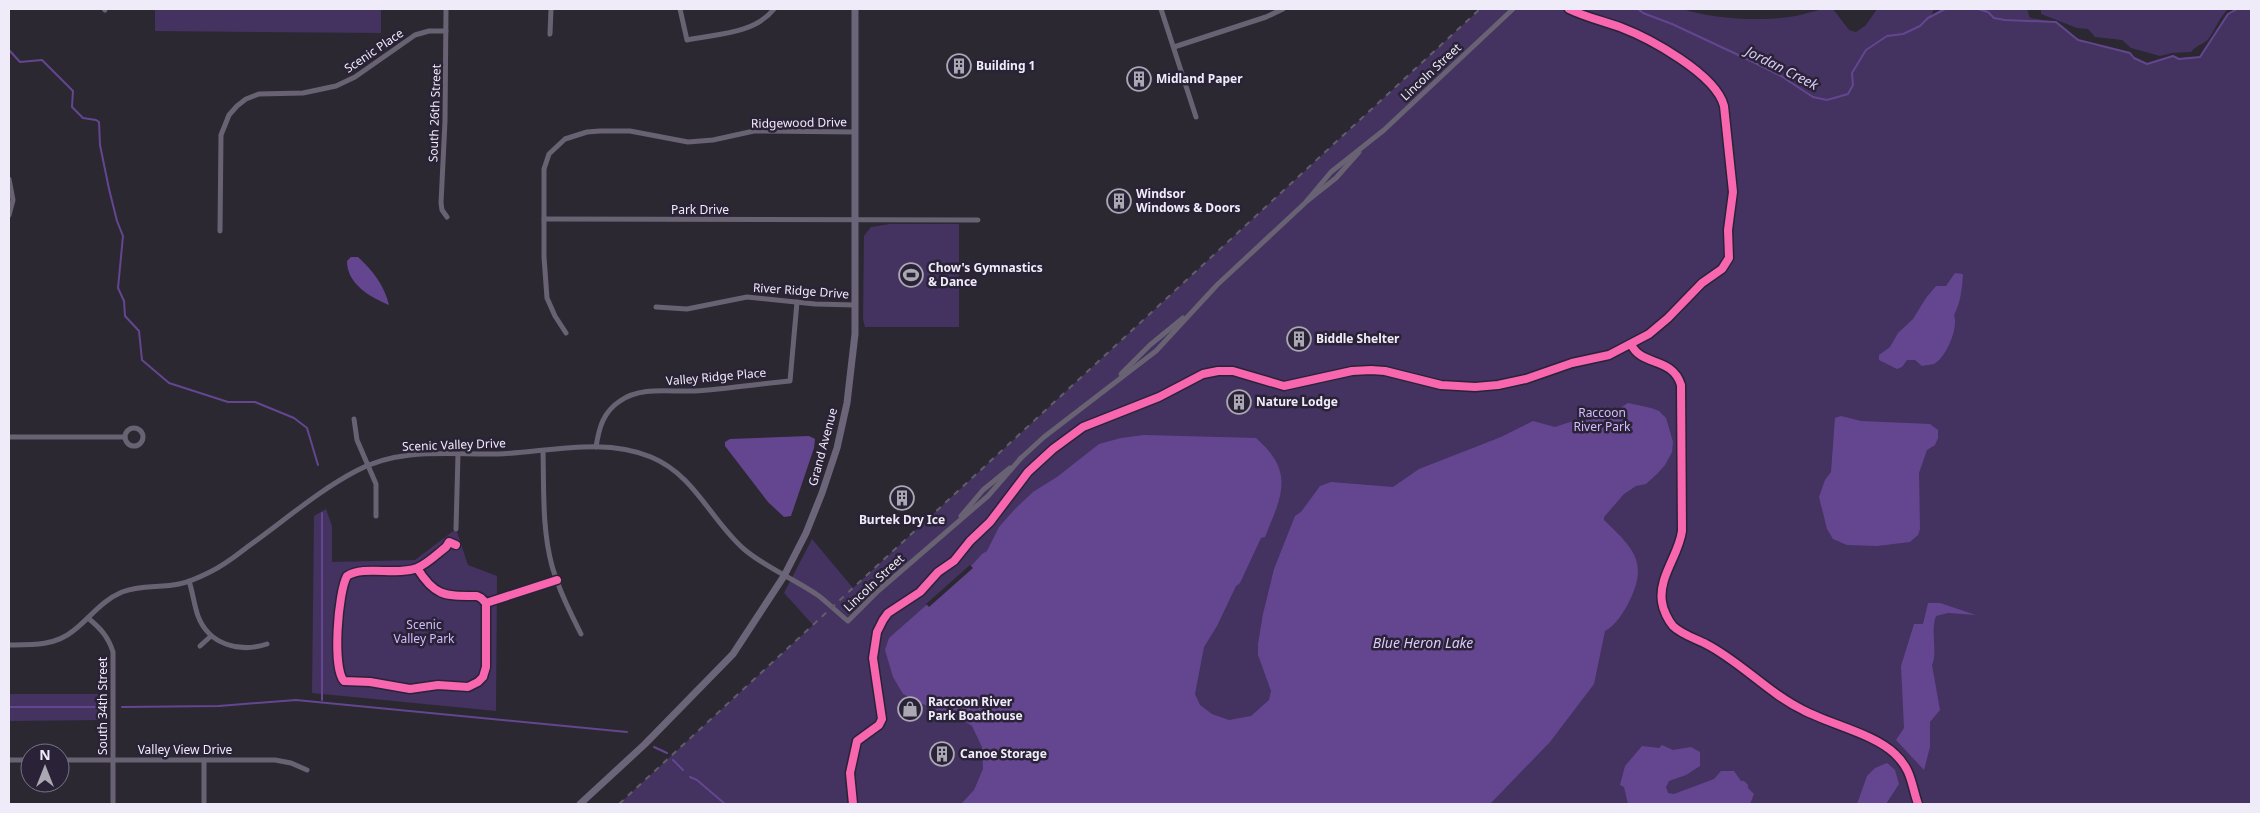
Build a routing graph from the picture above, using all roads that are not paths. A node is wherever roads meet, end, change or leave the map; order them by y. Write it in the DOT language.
graph roads {
  1 [pos="446,9"];
  2 [pos="551,9"];
  3 [pos="680,9"];
  4 [pos="774,9"];
  5 [pos="855,9"];
  6 [pos="1161,9"];
  7 [pos="1283,9"];
  8 [pos="1513,9"];
  9 [pos="446,31"];
  10 [pos="550,34"];
  11 [pos="1174,47"];
  12 [pos="1196,117"];
  13 [pos="855,132"];
  14 [pos="9,179"];
  15 [pos="9,215"];
  16 [pos="447,217"];
  17 [pos="544,219"];
  18 [pos="855,220"];
  19 [pos="978,220"];
  20 [pos="220,231"];
  21 [pos="797,302"];
  22 [pos="855,305"];
  23 [pos="656,307"];
  24 [pos="566,333"];
  25 [pos="354,419"];
  26 [pos="9,437"];
  27 [pos="125,437"];
  28 [pos="596,447"];
  29 [pos="544,451"];
  30 [pos="458,454"];
  31 [pos="367,466"];
  32 [pos="376,516"];
  33 [pos="456,529"];
  34 [pos="784,576"];
  35 [pos="190,581"];
  36 [pos="88,618"];
  37 [pos="581,634"];
  38 [pos="211,636"];
  39 [pos="267,644"];
  40 [pos="9,645"];
  41 [pos="200,646"];
  42 [pos="113,759"];
  43 [pos="70,760"];
  44 [pos="204,760"];
  45 [pos="308,770"];
  46 [pos="114,804"];
  47 [pos="204,804"];
  48 [pos="580,804"];
  1 -- 9 [label="street, South 26th Street"];
  2 -- 10 [label="street"];
  3 -- 4 [label="street"];
  5 -- 13 [label="main road, Grand Avenue"];
  6 -- 11 [label="street"];
  7 -- 11 [label="street"];
  8 -- 34 [label="street, Lincoln Street"];
  9 -- 16 [label="street, South 26th Street"];
  9 -- 20 [label="street, Scenic Place"];
  11 -- 12 [label="street"];
  13 -- 17 [label="street, Ridgewood Drive"];
  13 -- 18 [label="main road, Grand Avenue"];
  14 -- 15 [label="street"];
  17 -- 18 [label="street, Park Drive"];
  17 -- 24 [label="street, Ridgewood Drive"];
  18 -- 19 [label="street, Park Drive"];
  18 -- 22 [label="main road, Grand Avenue"];
  21 -- 22 [label="street, River Ridge Drive"];
  21 -- 23 [label="street, River Ridge Drive"];
  21 -- 28 [label="street, Valley Ridge Place"];
  22 -- 34 [label="main road, Grand Avenue"];
  25 -- 31 [label="street"];
  26 -- 27 [label="street"];
  28 -- 29 [label="street, Scenic Valley Drive"];
  28 -- 34 [label="street, Scenic Valley Drive"];
  29 -- 30 [label="street, Scenic Valley Drive"];
  29 -- 37 [label="street"];
  30 -- 31 [label="street, Scenic Valley Drive"];
  30 -- 33 [label="street"];
  31 -- 32 [label="street"];
  31 -- 35 [label="street, Scenic Valley Drive"];
  34 -- 48 [label="main road, Grand Avenue"];
  35 -- 36 [label="street, Scenic Valley Drive"];
  35 -- 38 [label="street"];
  36 -- 40 [label="street, Scenic Valley Drive"];
  36 -- 42 [label="street, South 34th Street"];
  38 -- 39 [label="street"];
  38 -- 41 [label="street"];
  42 -- 43 [label="street, Valley View Drive"];
  42 -- 44 [label="street, Valley View Drive"];
  42 -- 46 [label="street, South 34th Street"];
  44 -- 45 [label="street, Valley View Drive"];
  44 -- 47 [label="street"];
}
